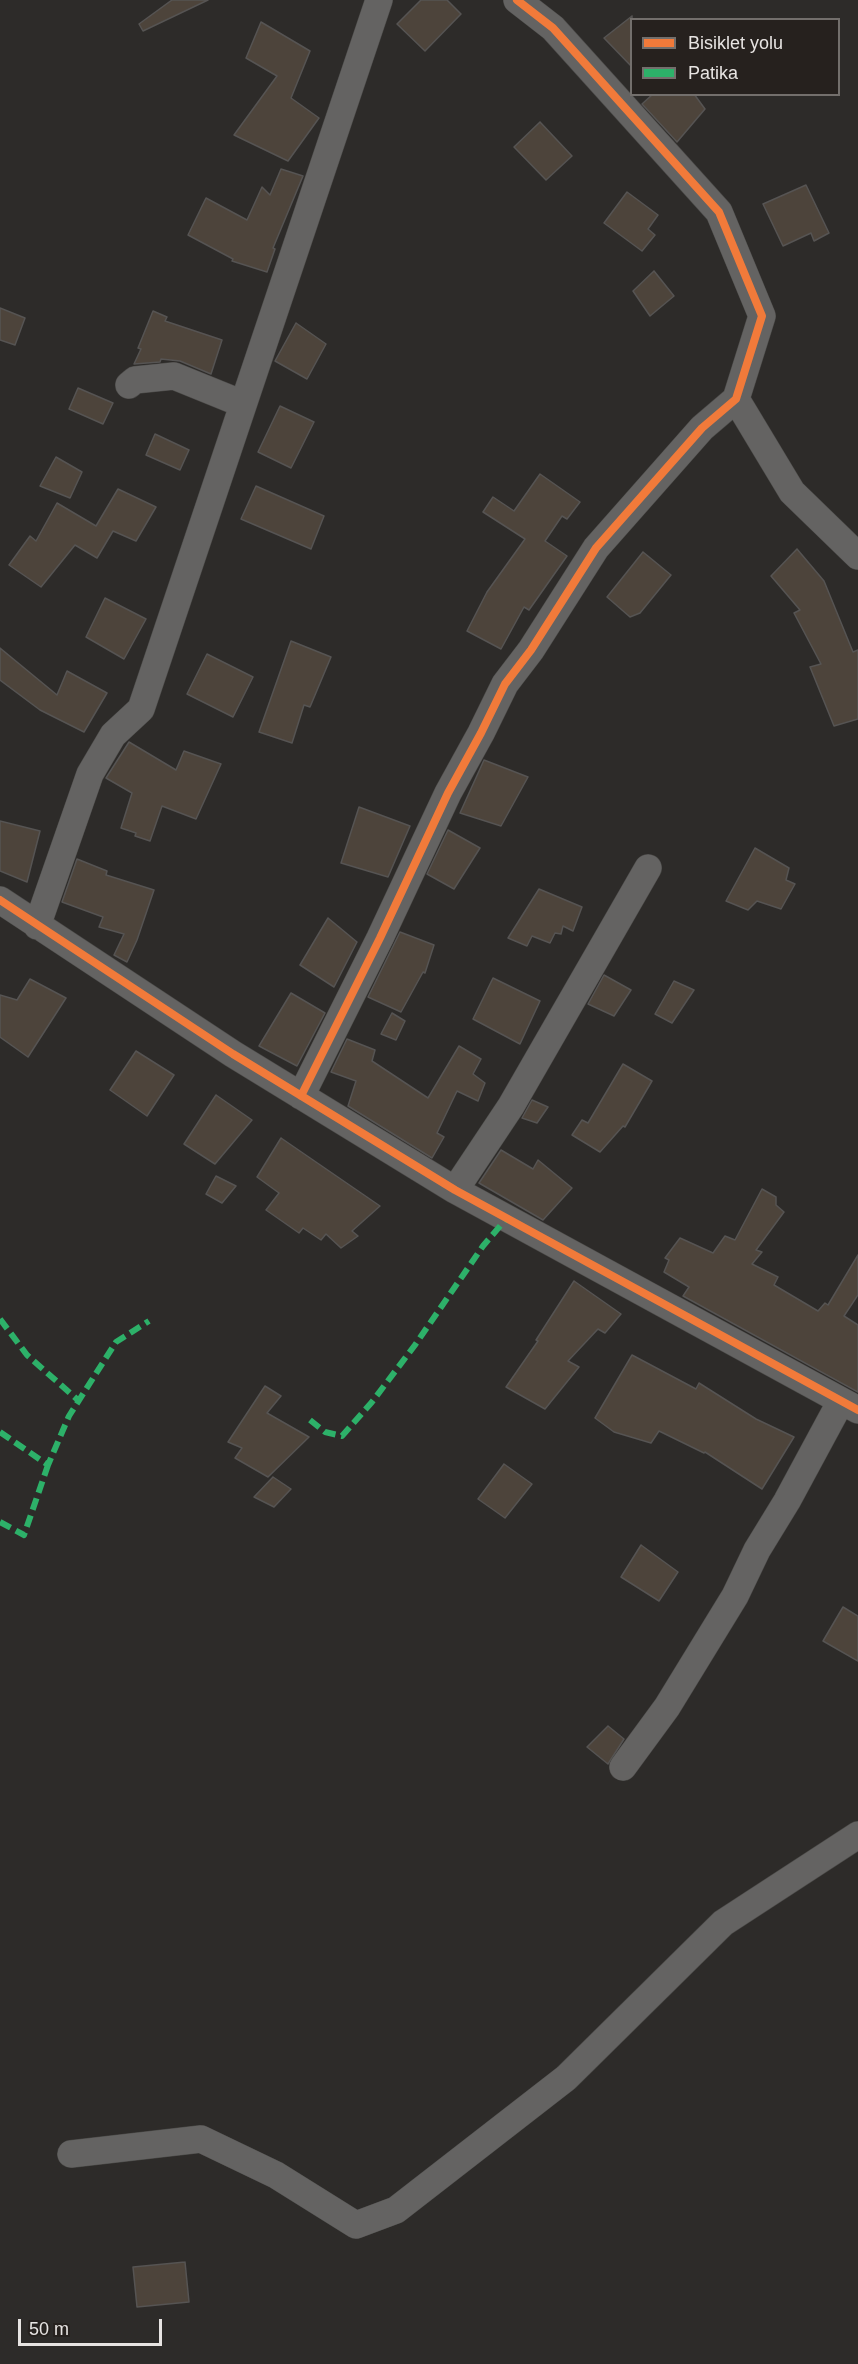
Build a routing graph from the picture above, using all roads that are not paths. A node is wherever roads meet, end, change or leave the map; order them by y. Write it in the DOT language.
graph roads {
  1 [pos="379,0"];
  2 [pos="518,0"];
  3 [pos="129,385"];
  4 [pos="736,399"];
  5 [pos="243,404"];
  6 [pos="858,556"];
  7 [pos="648,868"];
  8 [pos="0,900"];
  9 [pos="37,926"];
  10 [pos="301,1096"];
  11 [pos="455,1190"];
  12 [pos="850,1406"];
  13 [pos="623,1767"];
  14 [pos="858,1835"];
  15 [pos="71,2154"];
  1 -- 5 [label="street"];
  2 -- 4 [label="street"];
  3 -- 5 [label="street"];
  4 -- 6 [label="street"];
  4 -- 10 [label="street"];
  5 -- 9 [label="street"];
  7 -- 11 [label="street"];
  8 -- 9 [label="street"];
  9 -- 10 [label="street"];
  10 -- 11 [label="street"];
  11 -- 12 [label="street"];
  12 -- 13 [label="street"];
  14 -- 15 [label="street"];
}
